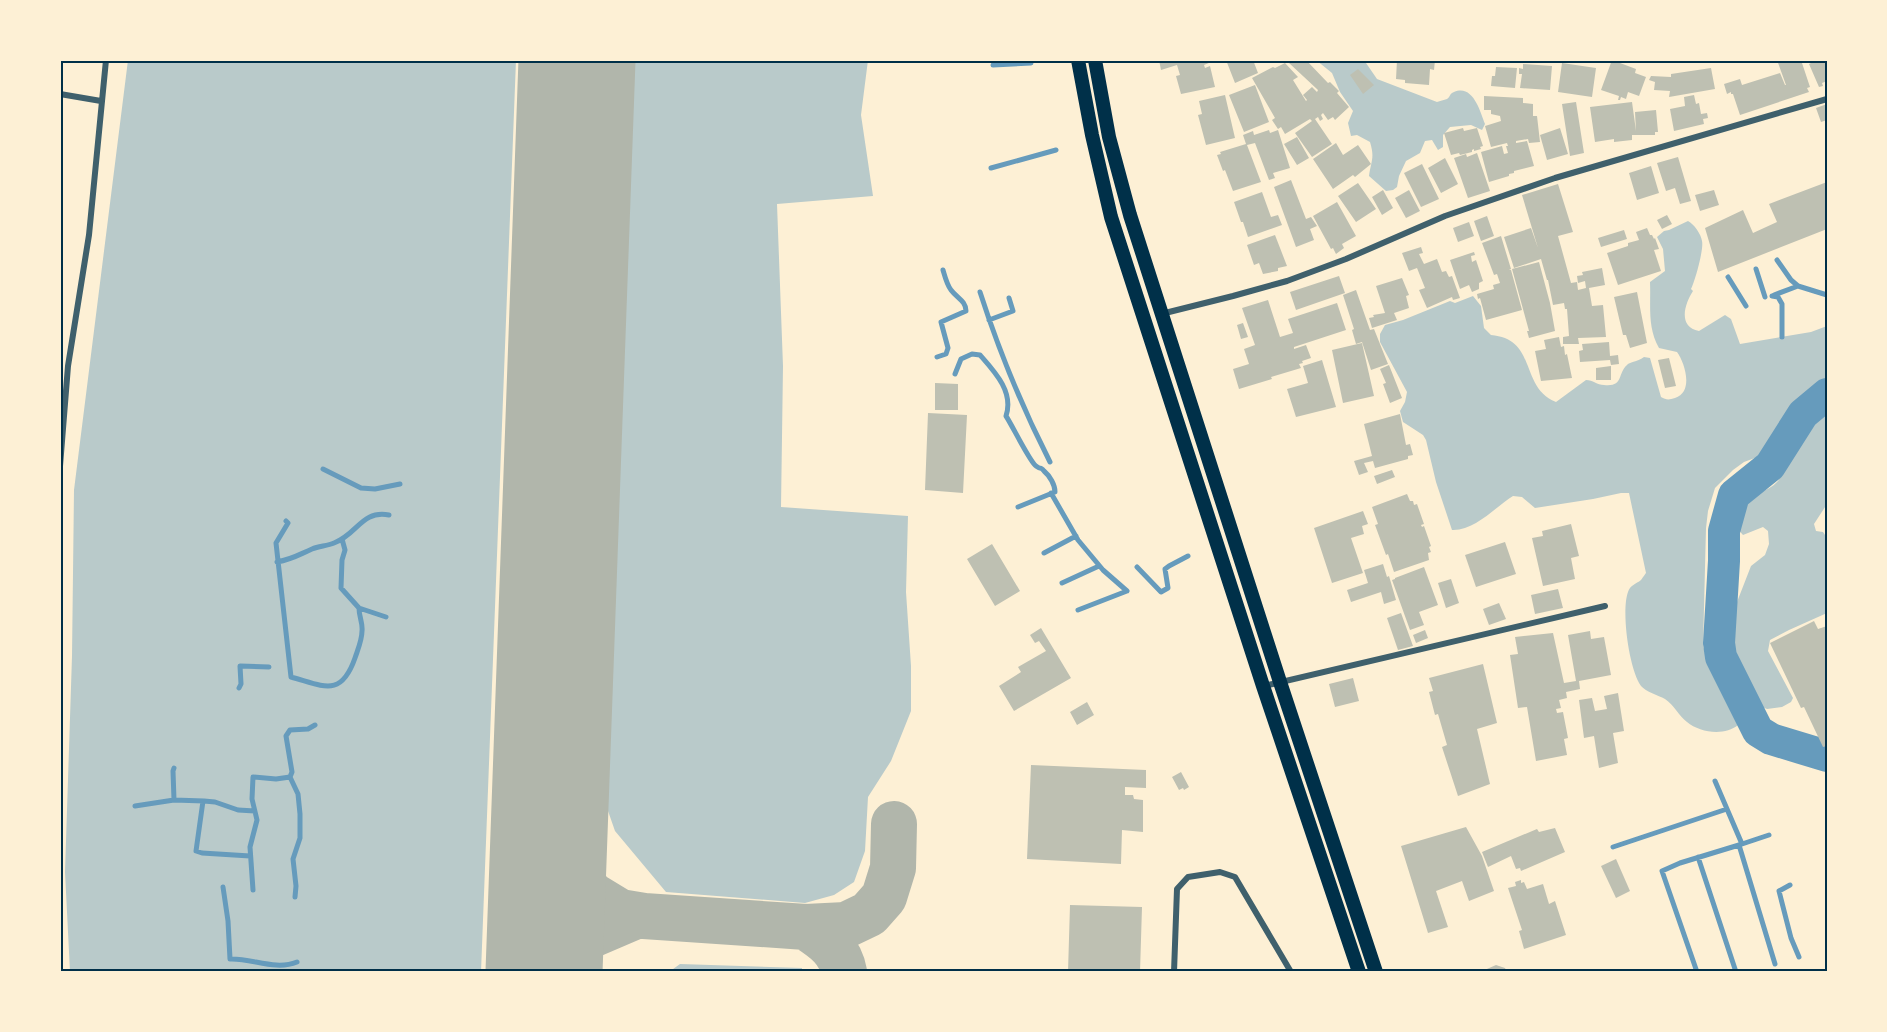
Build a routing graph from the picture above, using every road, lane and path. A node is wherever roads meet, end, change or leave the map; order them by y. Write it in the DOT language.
graph roads {
  1 [pos="106,60"];
  2 [pos="1078,60"];
  3 [pos="1095,60"];
  4 [pos="60,94"];
  5 [pos="1827,99"];
  6 [pos="101,101"];
  7 [pos="1160,314"];
  8 [pos="64,373"];
  9 [pos="60,466"];
  10 [pos="1605,606"];
  11 [pos="1280,682"];
  12 [pos="1263,686"];
  13 [pos="1174,972"];
  14 [pos="1291,972"];
  15 [pos="1359,972"];
  16 [pos="1376,972"];
  1 -- 6 [label="street"];
  2 -- 12 [label="highway"];
  3 -- 7 [label="highway"];
  4 -- 6 [label="street"];
  5 -- 7 [label="street"];
  6 -- 8 [label="street"];
  7 -- 11 [label="highway"];
  8 -- 9 [label="street"];
  10 -- 11 [label="street"];
  11 -- 12 [label="street"];
  11 -- 16 [label="highway"];
  12 -- 15 [label="highway"];
  13 -- 14 [label="street"];
}
